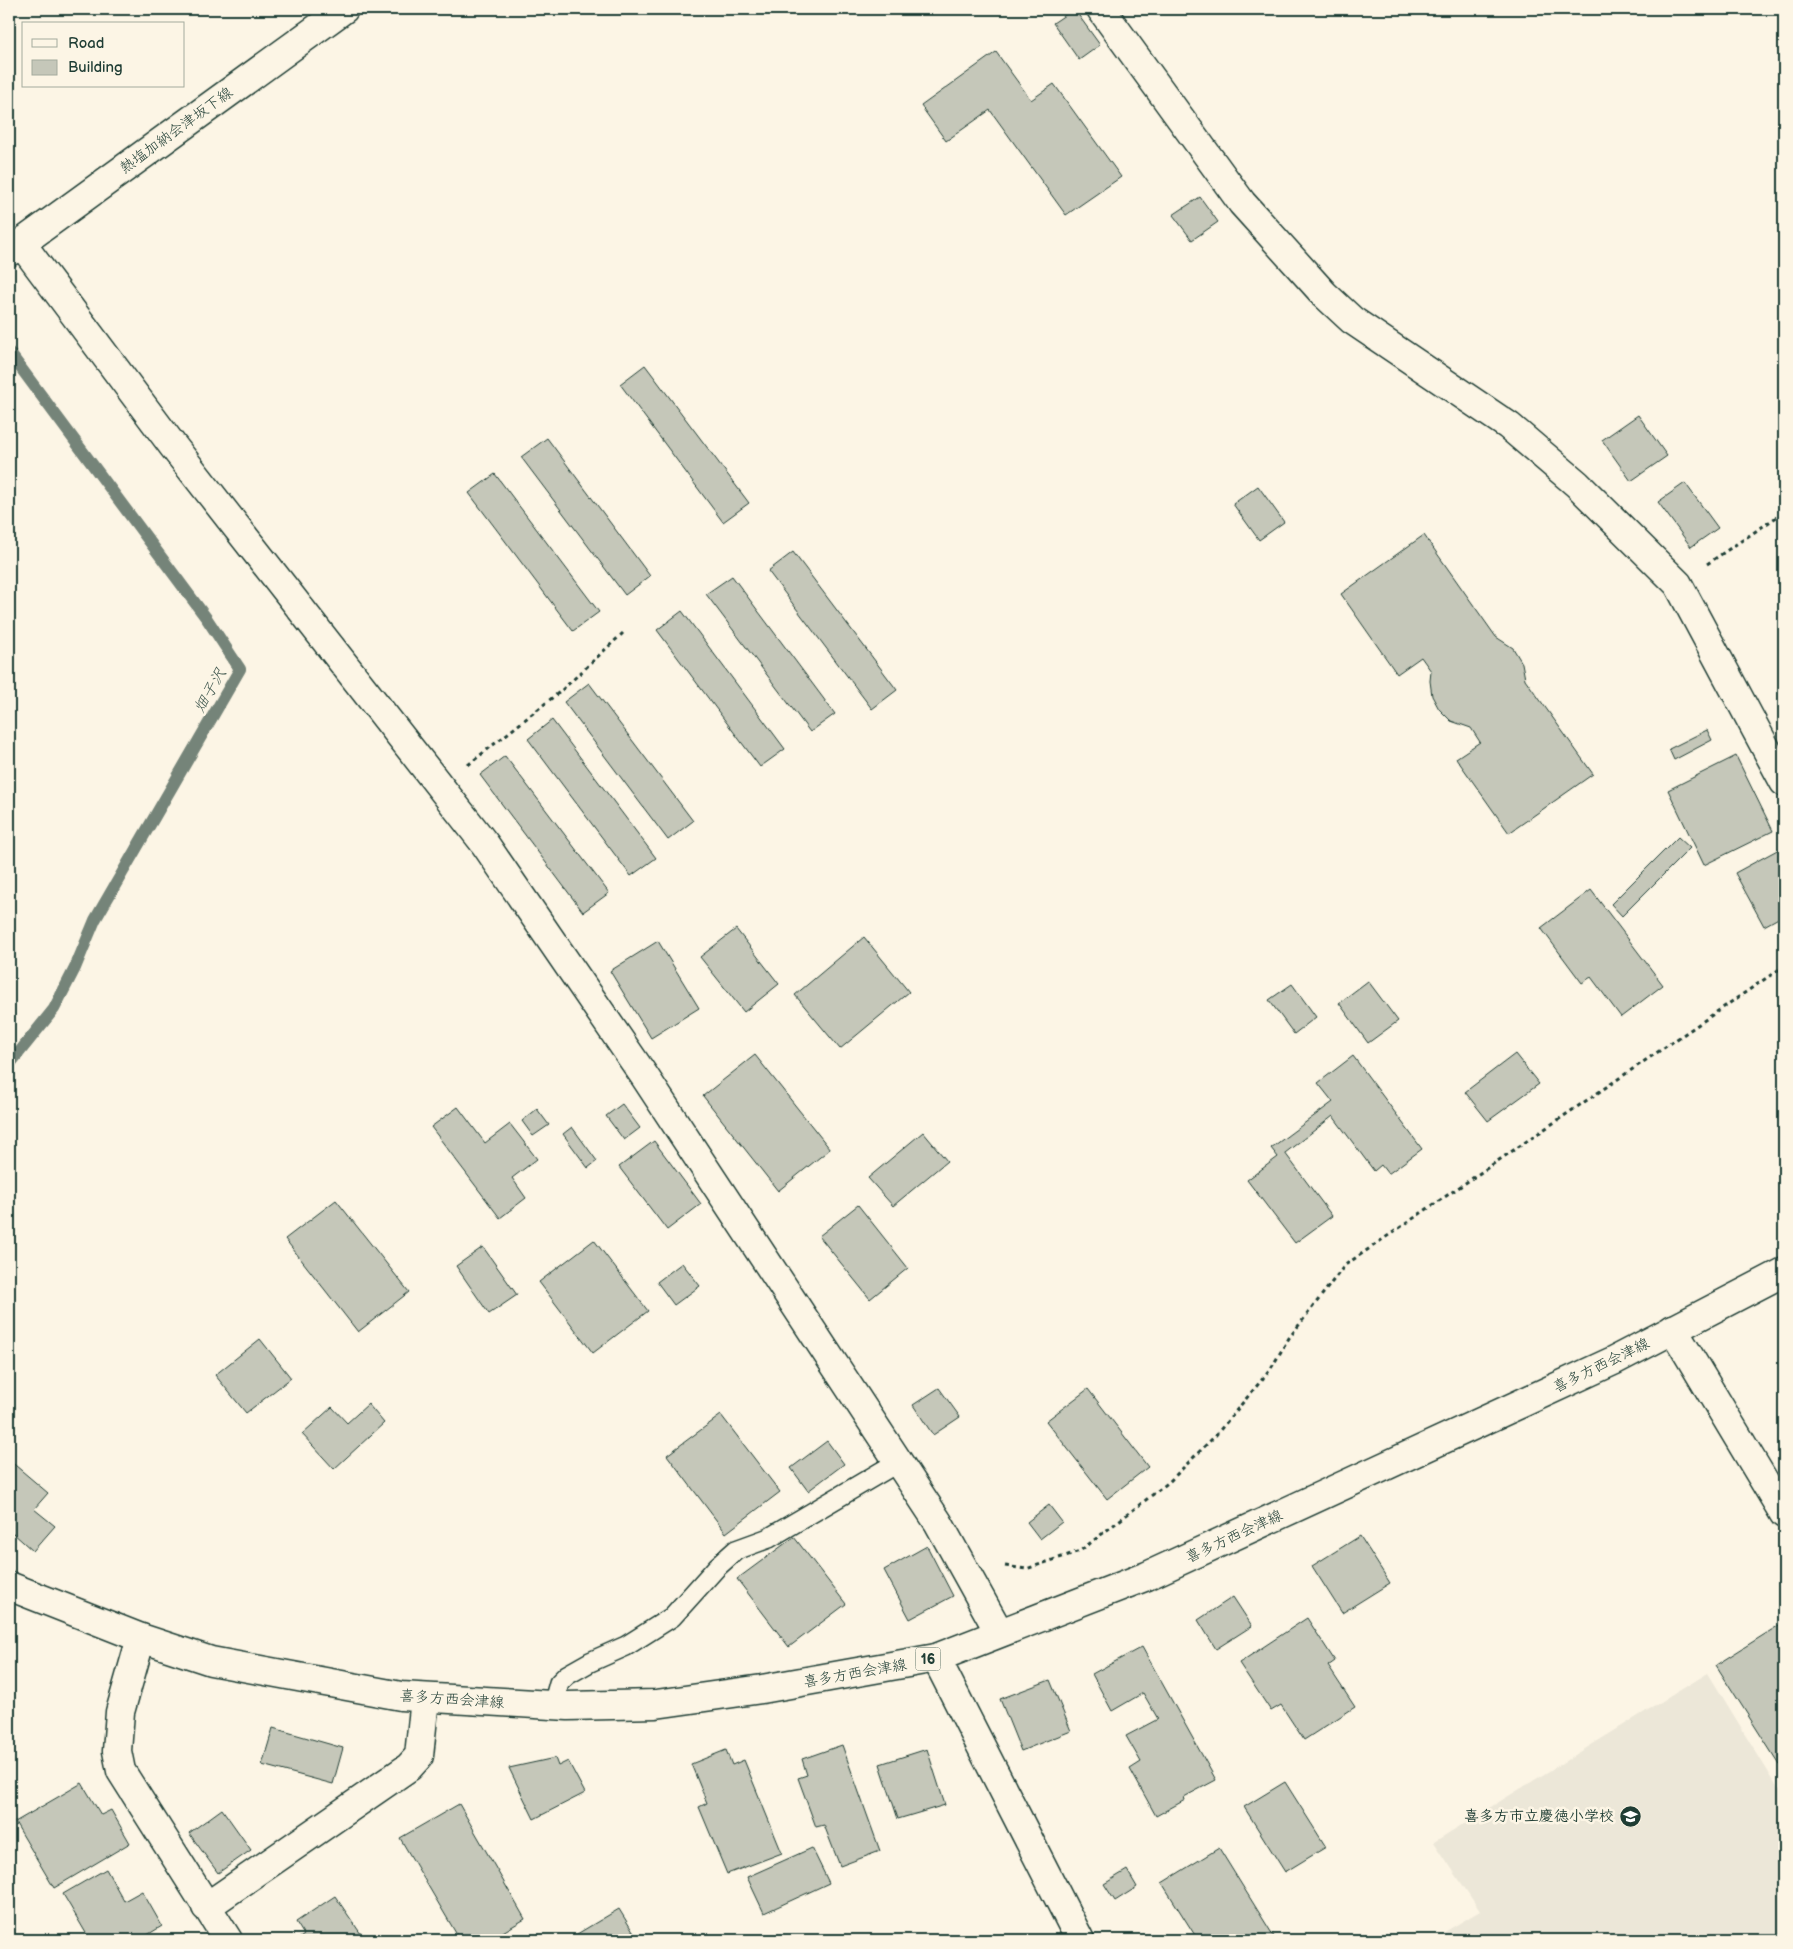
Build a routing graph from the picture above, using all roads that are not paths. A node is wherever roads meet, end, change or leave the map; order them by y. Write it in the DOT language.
graph roads {
  1 [pos="344,9"];
  2 [pos="1101,9"];
  3 [pos="15,248"];
  4 [pos="1784,782"];
  5 [pos="1784,1272"];
  6 [pos="1673,1329"];
  7 [pos="898,1462"];
  8 [pos="1784,1514"];
  9 [pos="9,1586"];
  10 [pos="999,1632"];
  11 [pos="141,1638"];
  12 [pos="936,1658"];
  13 [pos="425,1698"];
  14 [pos="553,1705"];
  15 [pos="206,1907"];
  16 [pos="228,1940"];
  17 [pos="1080,1940"];
  1 -- 3 [label="street, 熱塩加納会津坂下線"];
  2 -- 4 [label="street"];
  3 -- 7 [label="street"];
  5 -- 6 [label="street, 喜多方西会津線 / 16"];
  6 -- 8 [label="street"];
  6 -- 10 [label="street, 喜多方西会津線 / 16"];
  7 -- 10 [label="street"];
  7 -- 14 [label="lane"];
  9 -- 11 [label="street, 喜多方西会津線 / 16"];
  10 -- 12 [label="street, 喜多方西会津線 / 16"];
  11 -- 13 [label="street, 喜多方西会津線 / 16"];
  11 -- 15 [label="street"];
  12 -- 14 [label="street, 喜多方西会津線 / 16"];
  12 -- 17 [label="street"];
  13 -- 14 [label="street, 喜多方西会津線 / 16"];
  13 -- 15 [label="street"];
  15 -- 16 [label="street"];
}
